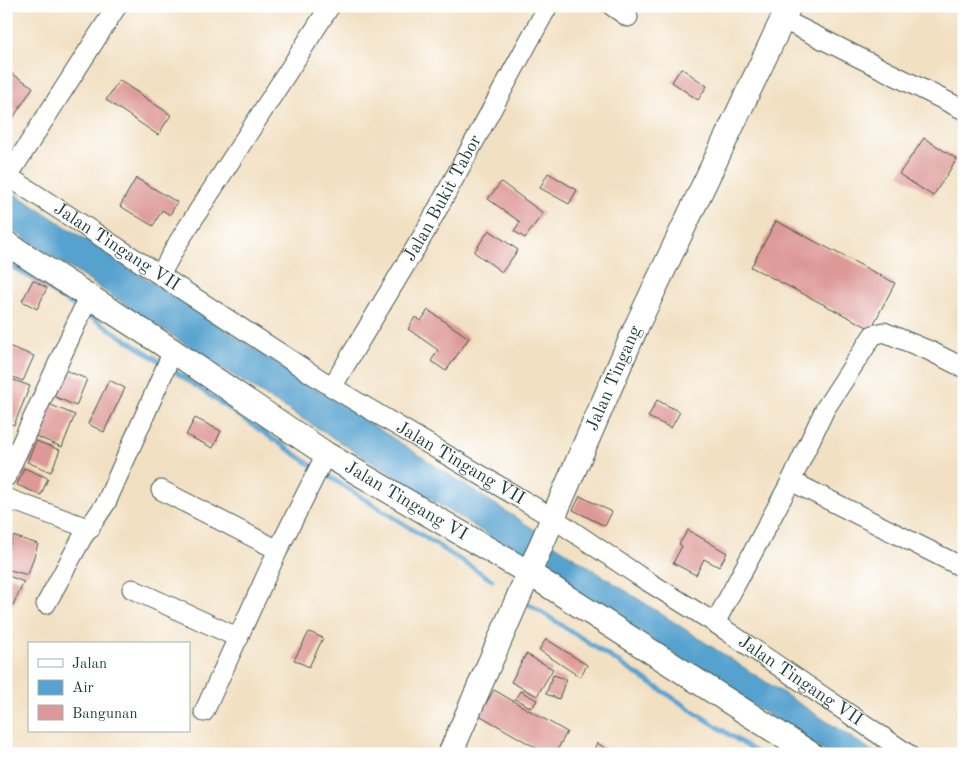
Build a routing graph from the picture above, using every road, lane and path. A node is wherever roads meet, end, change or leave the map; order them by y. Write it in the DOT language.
graph roads {
  1 [pos="117,6"];
  2 [pos="330,6"];
  3 [pos="548,6"];
  4 [pos="612,6"];
  5 [pos="786,13"];
  6 [pos="628,17"];
  7 [pos="964,110"];
  8 [pos="7,176"];
  9 [pos="6,243"];
  10 [pos="160,275"];
  11 [pos="89,296"];
  12 [pos="173,351"];
  13 [pos="964,368"];
  14 [pos="332,387"];
  15 [pos="326,454"];
  16 [pos="6,477"];
  17 [pos="791,481"];
  18 [pos="161,490"];
  19 [pos="6,498"];
  20 [pos="549,527"];
  21 [pos="90,529"];
  22 [pos="278,550"];
  23 [pos="531,568"];
  24 [pos="964,568"];
  25 [pos="132,589"];
  26 [pos="46,604"];
  27 [pos="715,623"];
  28 [pos="239,638"];
  29 [pos="204,712"];
  30 [pos="450,754"];
  31 [pos="811,754"];
  32 [pos="908,754"];
  1 -- 8 [label="street"];
  2 -- 10 [label="street"];
  3 -- 14 [label="street, Jalan Bukit Tabor"];
  4 -- 6 [label="street"];
  5 -- 7 [label="street"];
  5 -- 20 [label="main road, Jalan Tingang"];
  8 -- 10 [label="street, Jalan Tingang VII"];
  9 -- 11 [label="main road, Jalan Tingang VI"];
  10 -- 14 [label="street, Jalan Tingang VII"];
  11 -- 12 [label="main road, Jalan Tingang VI"];
  11 -- 16 [label="street"];
  12 -- 15 [label="main road, Jalan Tingang VI"];
  12 -- 21 [label="street"];
  13 -- 17 [label="street"];
  14 -- 20 [label="street, Jalan Tingang VII"];
  15 -- 22 [label="street"];
  15 -- 23 [label="main road, Jalan Tingang VI"];
  17 -- 24 [label="street"];
  17 -- 27 [label="street"];
  18 -- 22 [label="street"];
  19 -- 21 [label="street"];
  20 -- 23 [label="main road, Jalan Tingang"];
  20 -- 27 [label="street, Jalan Tingang VII"];
  21 -- 26 [label="street"];
  22 -- 28 [label="street"];
  23 -- 30 [label="main road, Jalan Tingang"];
  23 -- 31 [label="main road, Jalan Tingang VI"];
  25 -- 28 [label="street"];
  27 -- 32 [label="street, Jalan Tingang VII"];
  28 -- 29 [label="street"];
}
